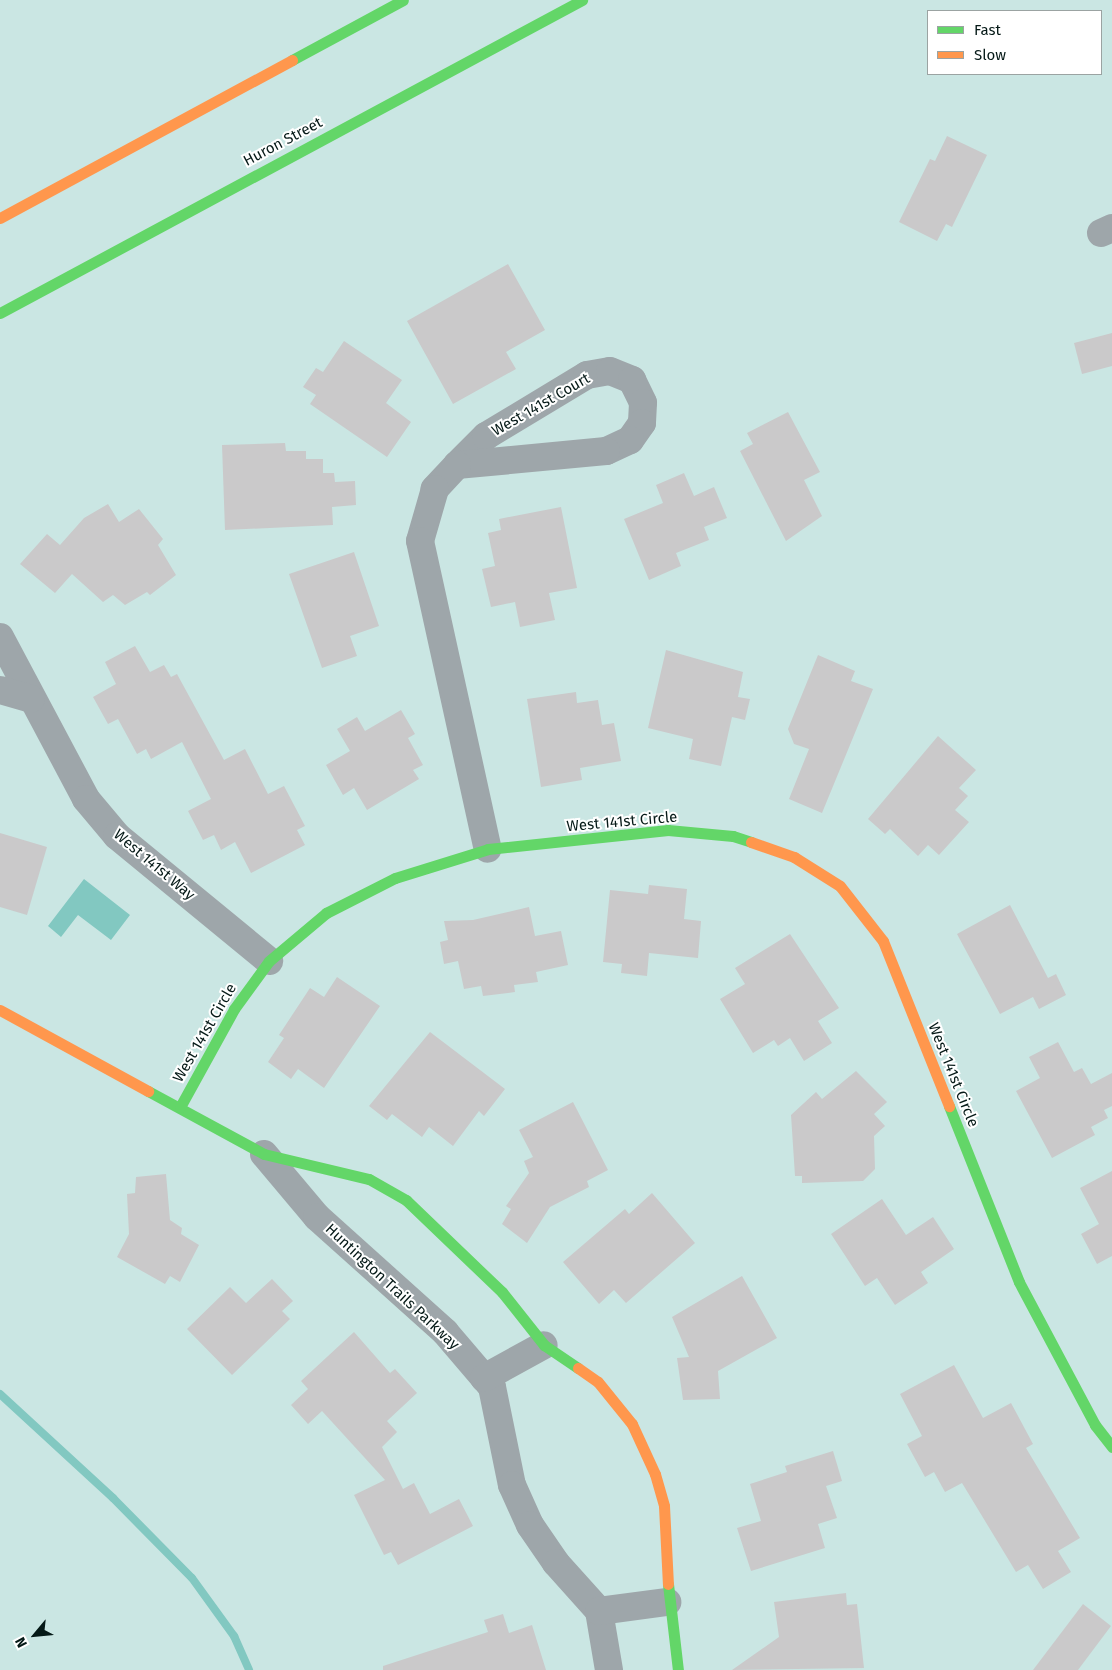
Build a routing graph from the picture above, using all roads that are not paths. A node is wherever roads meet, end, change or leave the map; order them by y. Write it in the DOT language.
graph roads {
  1 [pos="403,0"];
  2 [pos="582,0"];
  3 [pos="0,218"];
  4 [pos="0,313"];
  5 [pos="457,465"];
  6 [pos="0,637"];
  7 [pos="0,690"];
  8 [pos="31,700"];
  9 [pos="488,850"];
  10 [pos="269,961"];
  11 [pos="0,1010"];
  12 [pos="180,1107"];
  13 [pos="264,1154"];
  14 [pos="544,1345"];
  15 [pos="484,1378"];
  16 [pos="1112,1447"];
  17 [pos="667,1602"];
  18 [pos="599,1610"];
  19 [pos="609,1670"];
  20 [pos="678,1670"];
  1 -- 3 [label="street"];
  2 -- 4 [label="street, Huron Street"];
  5 -- 5 [label="street, West 141st Court"];
  5 -- 9 [label="street, West 141st Court"];
  6 -- 8 [label="street, West 141st Way"];
  7 -- 8 [label="street"];
  8 -- 10 [label="street, West 141st Way"];
  9 -- 10 [label="street, West 141st Circle"];
  9 -- 16 [label="street, West 141st Circle"];
  10 -- 12 [label="street, West 141st Circle"];
  11 -- 12 [label="street, Huntington Trails Parkway"];
  12 -- 13 [label="street, Huntington Trails Parkway"];
  13 -- 14 [label="street, Huntington Trails Parkway"];
  13 -- 15 [label="street, Huntington Trails Parkway"];
  14 -- 15 [label="street"];
  14 -- 17 [label="street, Huntington Trails Parkway"];
  15 -- 18 [label="street, Huntington Trails Parkway"];
  17 -- 18 [label="street"];
  17 -- 20 [label="street, Huntington Trails Parkway"];
  18 -- 19 [label="street"];
}
